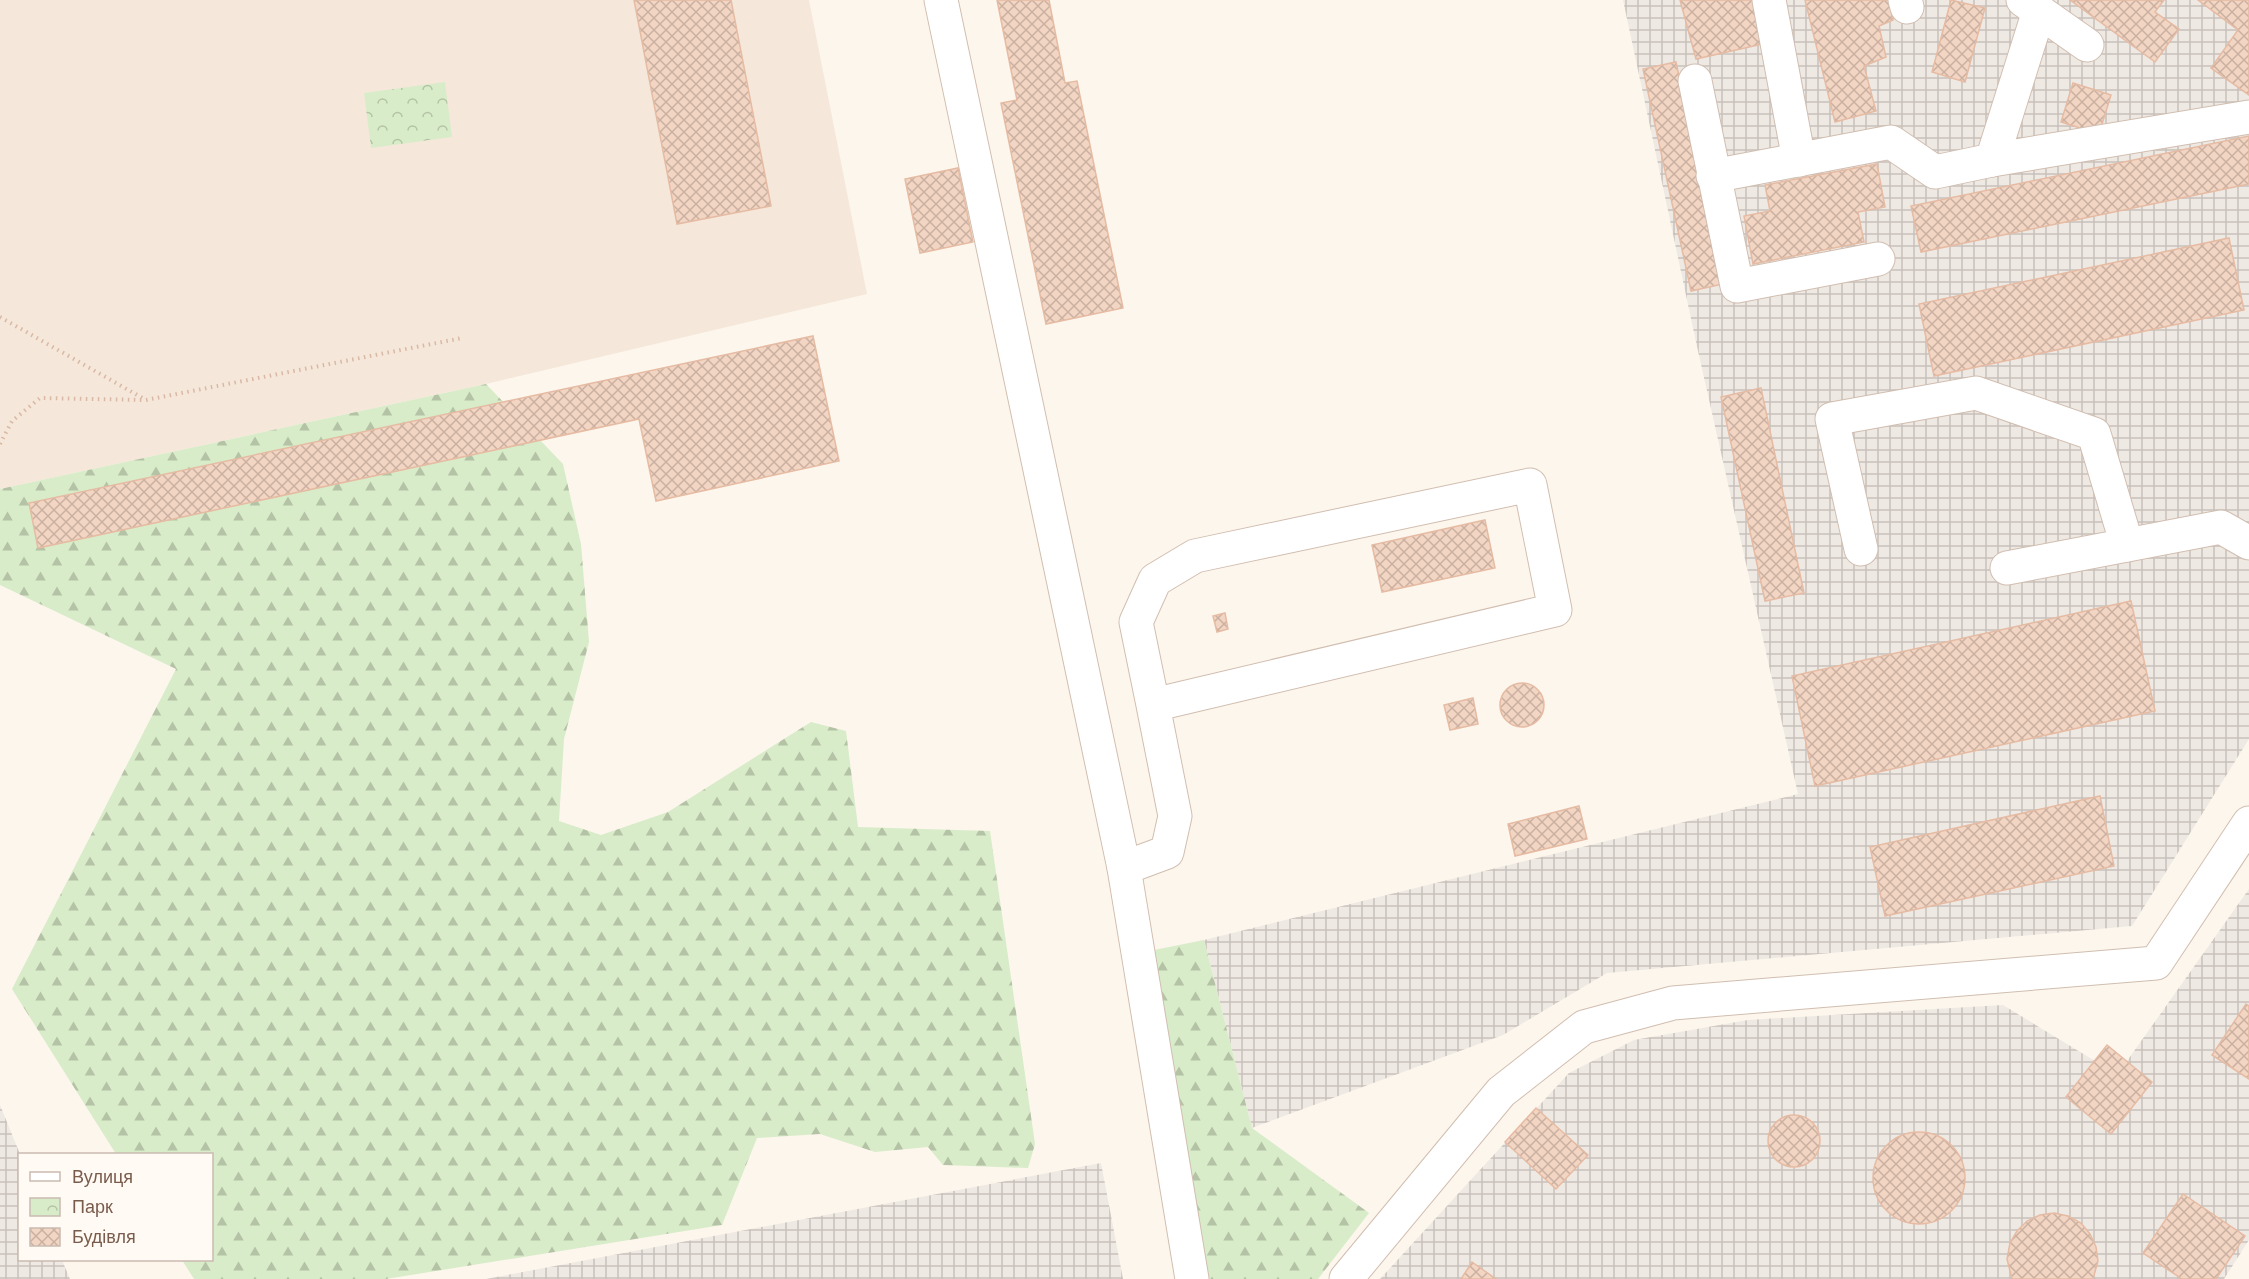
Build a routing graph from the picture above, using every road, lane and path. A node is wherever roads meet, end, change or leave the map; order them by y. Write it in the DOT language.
graph roads {
  1 [pos="941,0"];
  2 [pos="1769,0"];
  3 [pos="2032,6"];
  4 [pos="2087,45"];
  5 [pos="1695,81"];
  6 [pos="2249,117"];
  7 [pos="1800,160"];
  8 [pos="1992,160"];
  9 [pos="1713,176"];
  10 [pos="1878,258"];
  11 [pos="0,317"];
  12 [pos="462,338"];
  13 [pos="146,400"];
  14 [pos="0,444"];
  15 [pos="2249,543"];
  16 [pos="2127,545"];
  17 [pos="1861,549"];
  18 [pos="2007,568"];
  19 [pos="1153,705"];
  20 [pos="2249,823"];
  21 [pos="1124,868"];
  22 [pos="1192,1279"];
  23 [pos="1346,1279"];
  1 -- 21 [label="lane"];
  2 -- 7 [label="lane"];
  3 -- 4 [label="lane"];
  3 -- 8 [label="lane"];
  5 -- 9 [label="lane"];
  6 -- 8 [label="lane"];
  7 -- 8 [label="lane"];
  7 -- 9 [label="lane"];
  9 -- 10 [label="lane"];
  11 -- 13 [label="path"];
  12 -- 13 [label="path"];
  13 -- 14 [label="path"];
  15 -- 16 [label="lane"];
  16 -- 17 [label="lane"];
  16 -- 18 [label="lane"];
  19 -- 19 [label="lane"];
  19 -- 21 [label="lane"];
  20 -- 23 [label="lane"];
  21 -- 22 [label="lane"];
}
